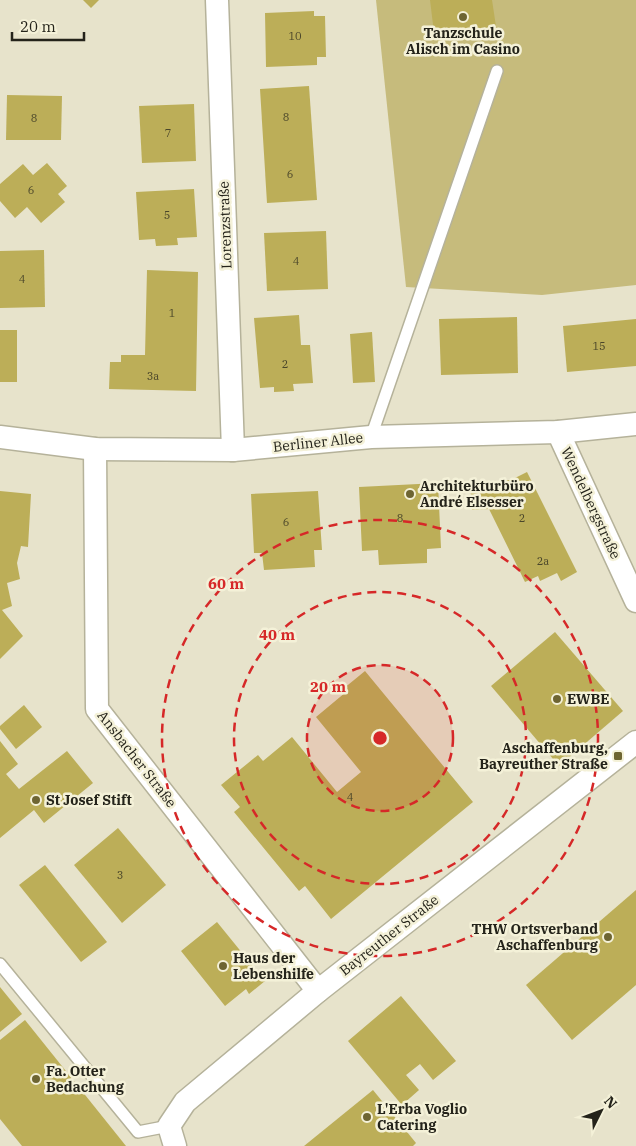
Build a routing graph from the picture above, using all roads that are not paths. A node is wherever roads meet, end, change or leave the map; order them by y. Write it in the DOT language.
graph roads {
  1 [pos="217,0"];
  2 [pos="497,71"];
  3 [pos="636,424"];
  4 [pos="558,432"];
  5 [pos="0,436"];
  6 [pos="370,437"];
  7 [pos="95,448"];
  8 [pos="232,450"];
  9 [pos="636,601"];
  10 [pos="636,742"];
  11 [pos="0,964"];
  12 [pos="318,991"];
  13 [pos="172,1136"];
  1 -- 8 [label="street, Lorenzstraße"];
  2 -- 6 [label="lane"];
  3 -- 4 [label="street, Berliner Allee"];
  4 -- 6 [label="street, Berliner Allee"];
  4 -- 9 [label="street, Wendelbergstraße"];
  5 -- 7 [label="street, Berliner Allee"];
  6 -- 8 [label="street, Berliner Allee"];
  7 -- 8 [label="street, Berliner Allee"];
  7 -- 12 [label="street, Ansbacher Straße"];
  10 -- 12 [label="street, Bayreuther Straße"];
  11 -- 13 [label="lane"];
  12 -- 13 [label="street, Bayreuther Straße"];
}
